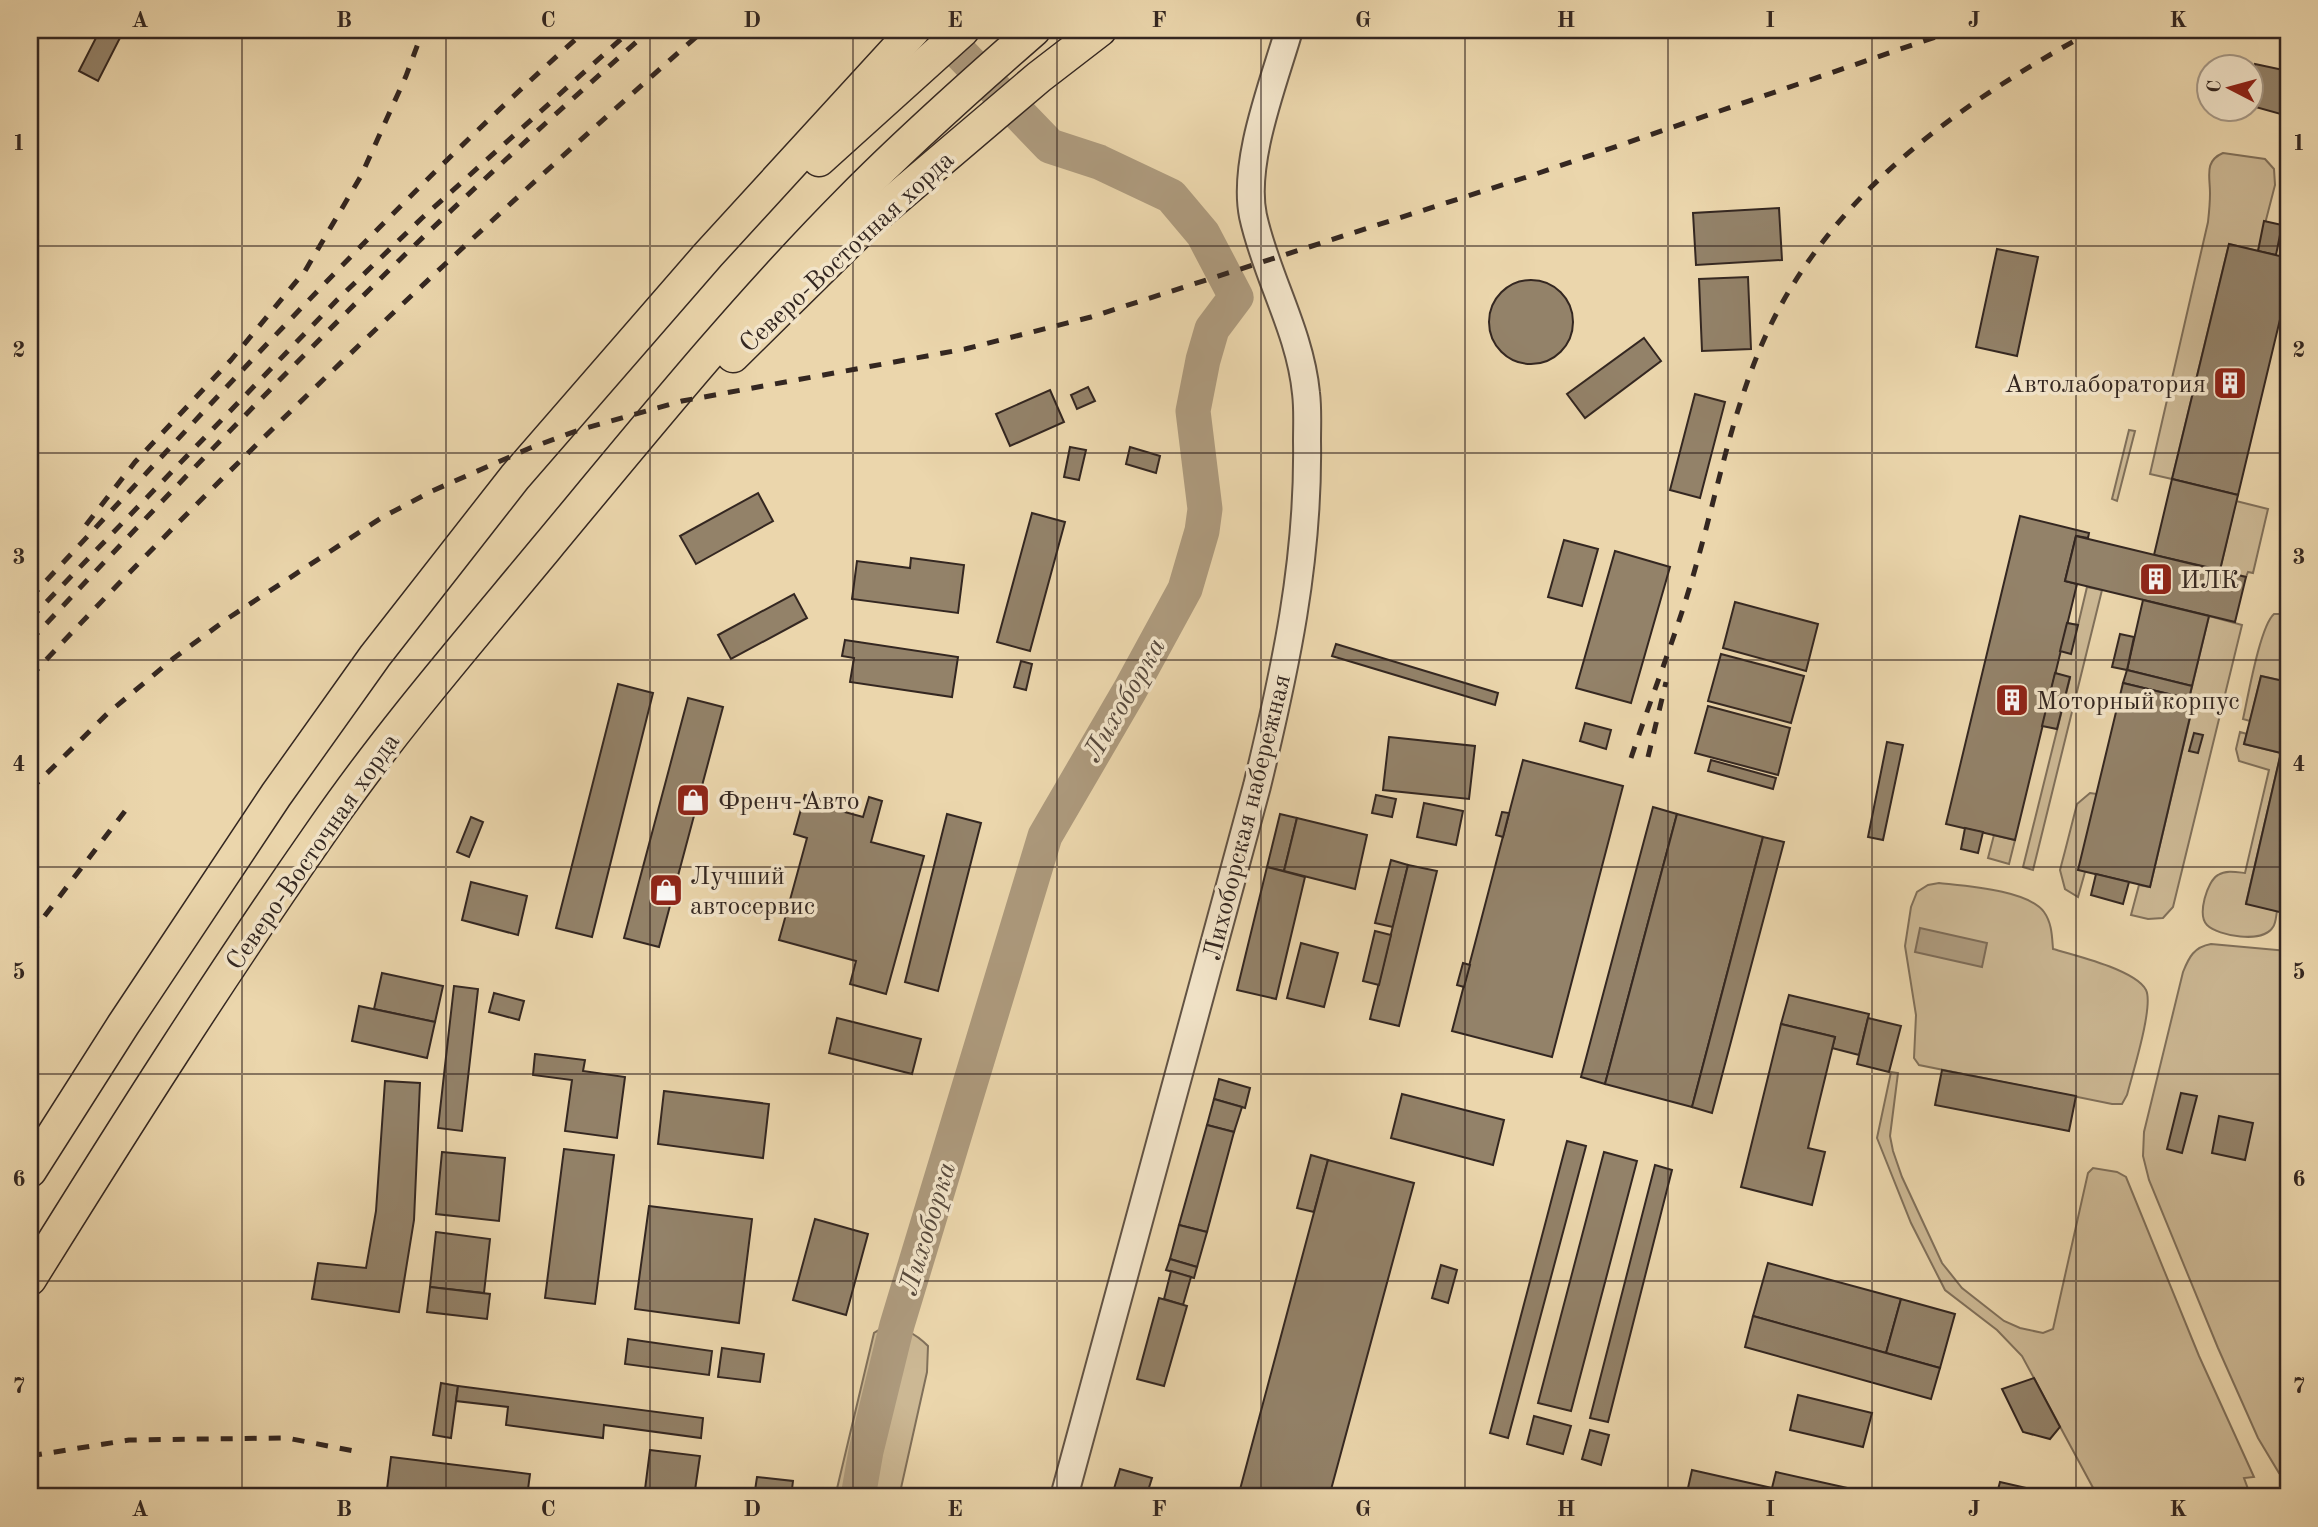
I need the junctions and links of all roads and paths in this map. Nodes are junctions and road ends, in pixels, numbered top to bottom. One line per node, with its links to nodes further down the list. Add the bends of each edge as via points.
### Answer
1 (914, 30): 6 (main road)
2 (963, 30): 6 (main road)
3 (1034, 30): 7 (main road, Северо-Восточная хорда, via 943,110)
4 (1100, 30): 7 (main road, Северо-Восточная хорда)
5 (1290, 30): 10 (street, Лихоборская набережная, via 1252,160 1252,213 1295,339 1306,392 1308,472 1302,566 1257,786)
6 (830, 135): 8 (main road, via 515,477 375,656 276,794)
7 (861, 210): 9 (main road, Северо-Восточная хорда, via 724,365 628,449 435,682 323,828 176,1046)
8 (30, 1171)
9 (30, 1279)
10 (1064, 1497)

